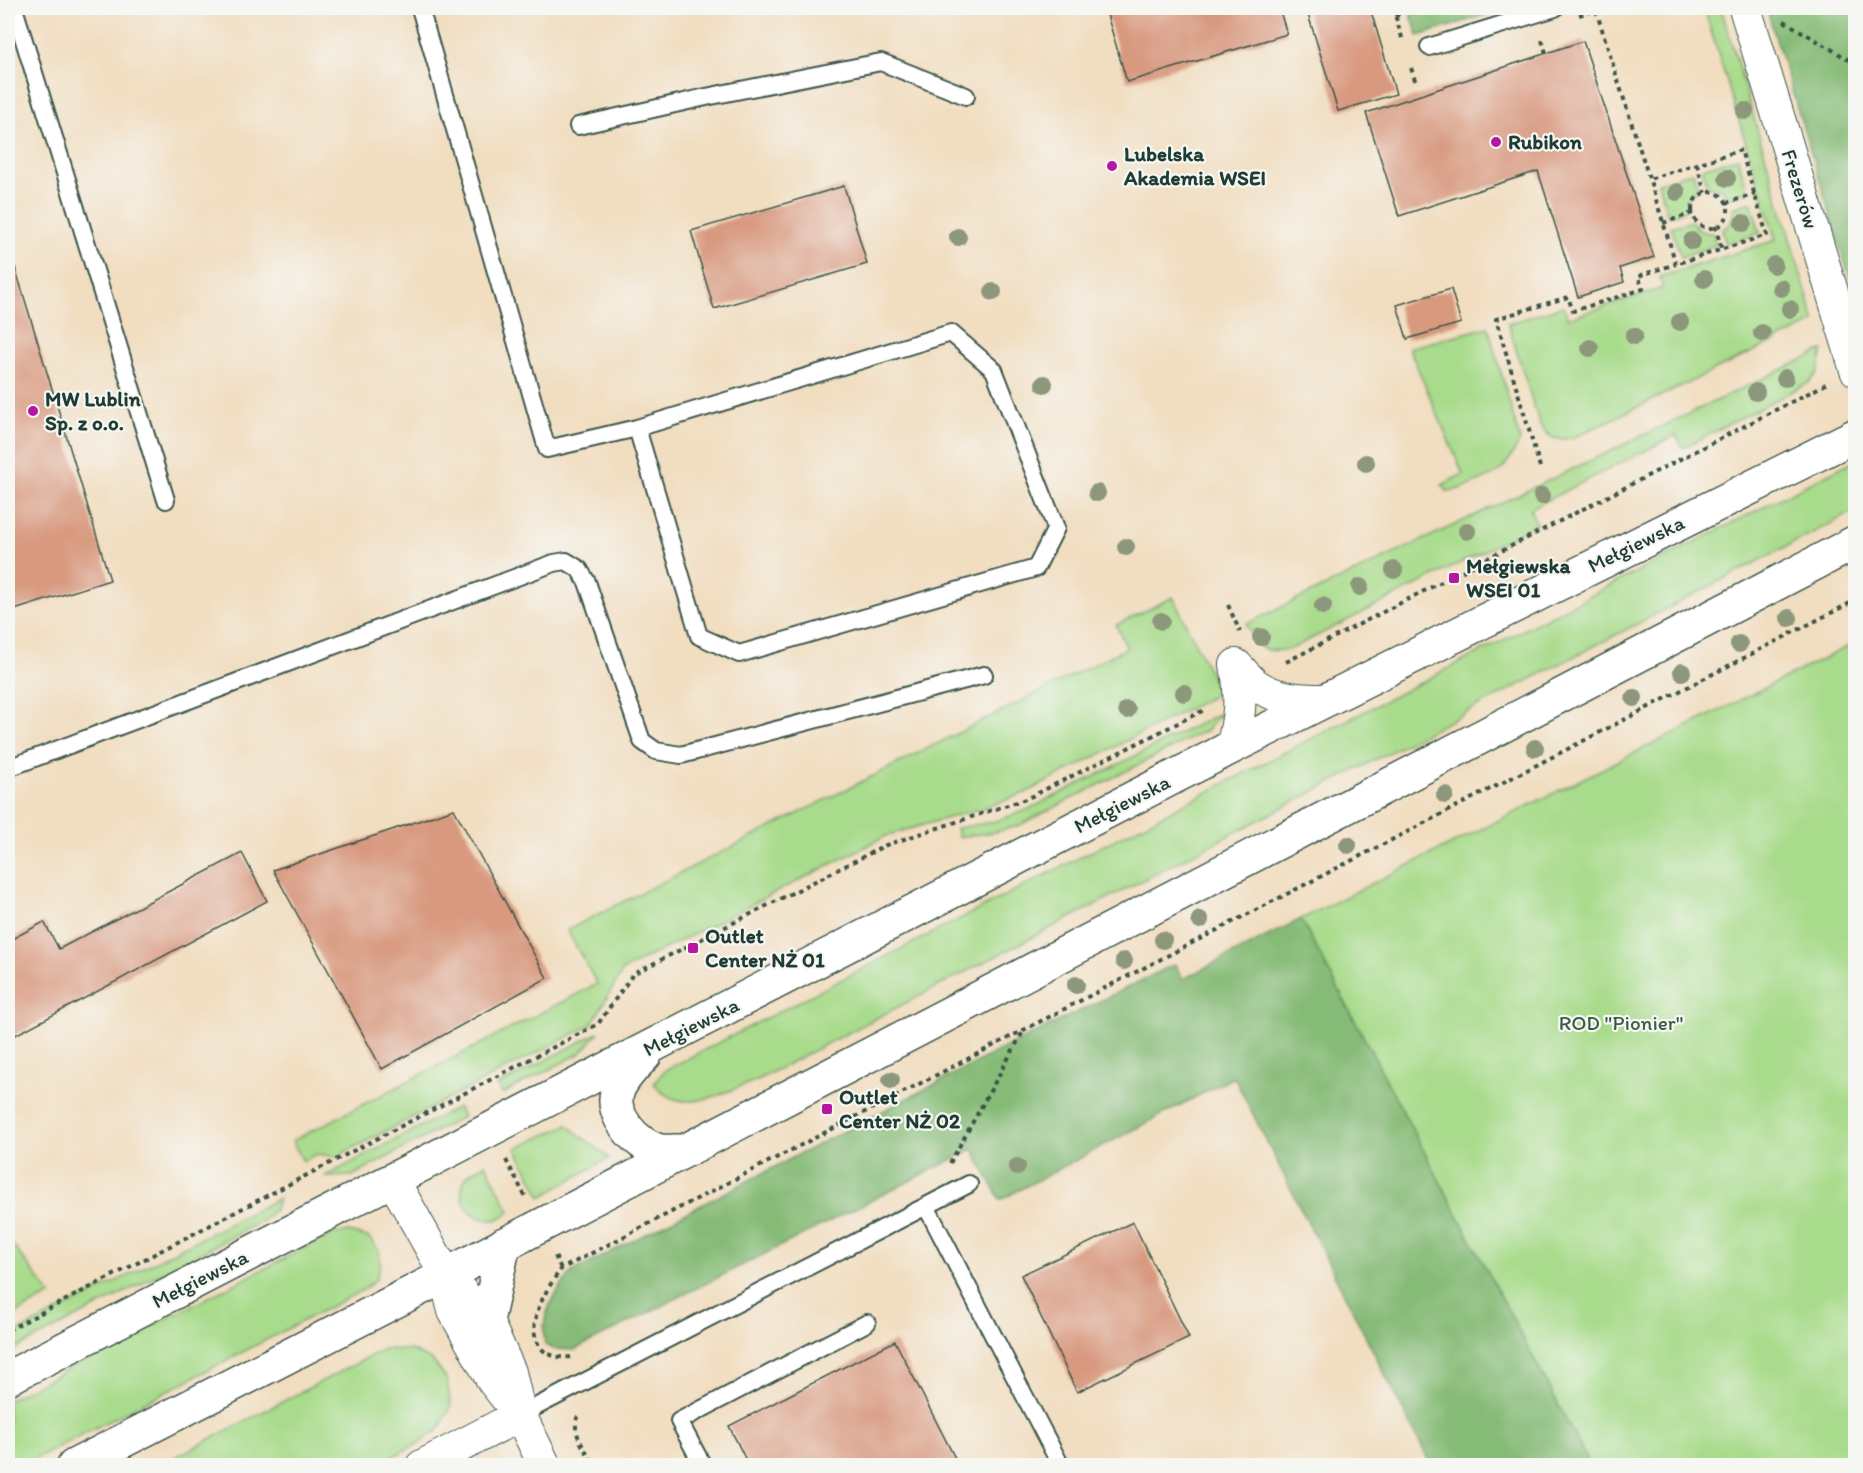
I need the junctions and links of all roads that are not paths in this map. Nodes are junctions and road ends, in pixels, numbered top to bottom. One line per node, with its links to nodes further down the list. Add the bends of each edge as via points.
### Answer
1 (14, 8): 11 (lane)
2 (420, 8): 9 (lane, via 547,449)
3 (1555, 8): 5 (lane)
4 (1745, 8): 8 (street, Frezerów)
5 (1429, 46)
6 (966, 96): 7 (lane, via 881,62)
7 (578, 126)
8 (1843, 376)
9 (637, 428): 9 (lane, via 951,333 994,370 1056,528 1036,568 739,654 699,636)
10 (1856, 435): 14 (main road, Mełgiewska)
11 (166, 500)
12 (1856, 542): 18 (main road)
13 (984, 675): 16 (lane, via 681,755 656,751 642,741 587,582 579,569 566,561)
14 (1324, 700): 15 (main road, Mełgiewska); 15 (street, via 1276,695 1255,685 1236,665 1241,703)
15 (1232, 747): 17 (main road, Mełgiewska)
16 (8, 768)
17 (652, 1047): 18 (main road, via 625,1077 616,1095 620,1118 634,1138 658,1150); 19 (main road, Mełgiewska)
18 (681, 1151): 22 (main road)
19 (393, 1180): 23 (street); 26 (main road, Mełgiewska)
20 (969, 1184): 21 (lane)
21 (926, 1206): 27 (lane); 32 (lane)
22 (504, 1244): 23 (main road); 24 (main road)
23 (446, 1275): 24 (street); 27 (street, via 454,1311 493,1381); 28 (main road)
24 (487, 1321): 27 (street, via 510,1372)
25 (867, 1323): 31 (lane, via 679,1421)
26 (8, 1378)
27 (520, 1415): 29 (street); 30 (street)
28 (74, 1466)
29 (422, 1466)
30 (545, 1466)
31 (703, 1466)
32 (1061, 1466)

